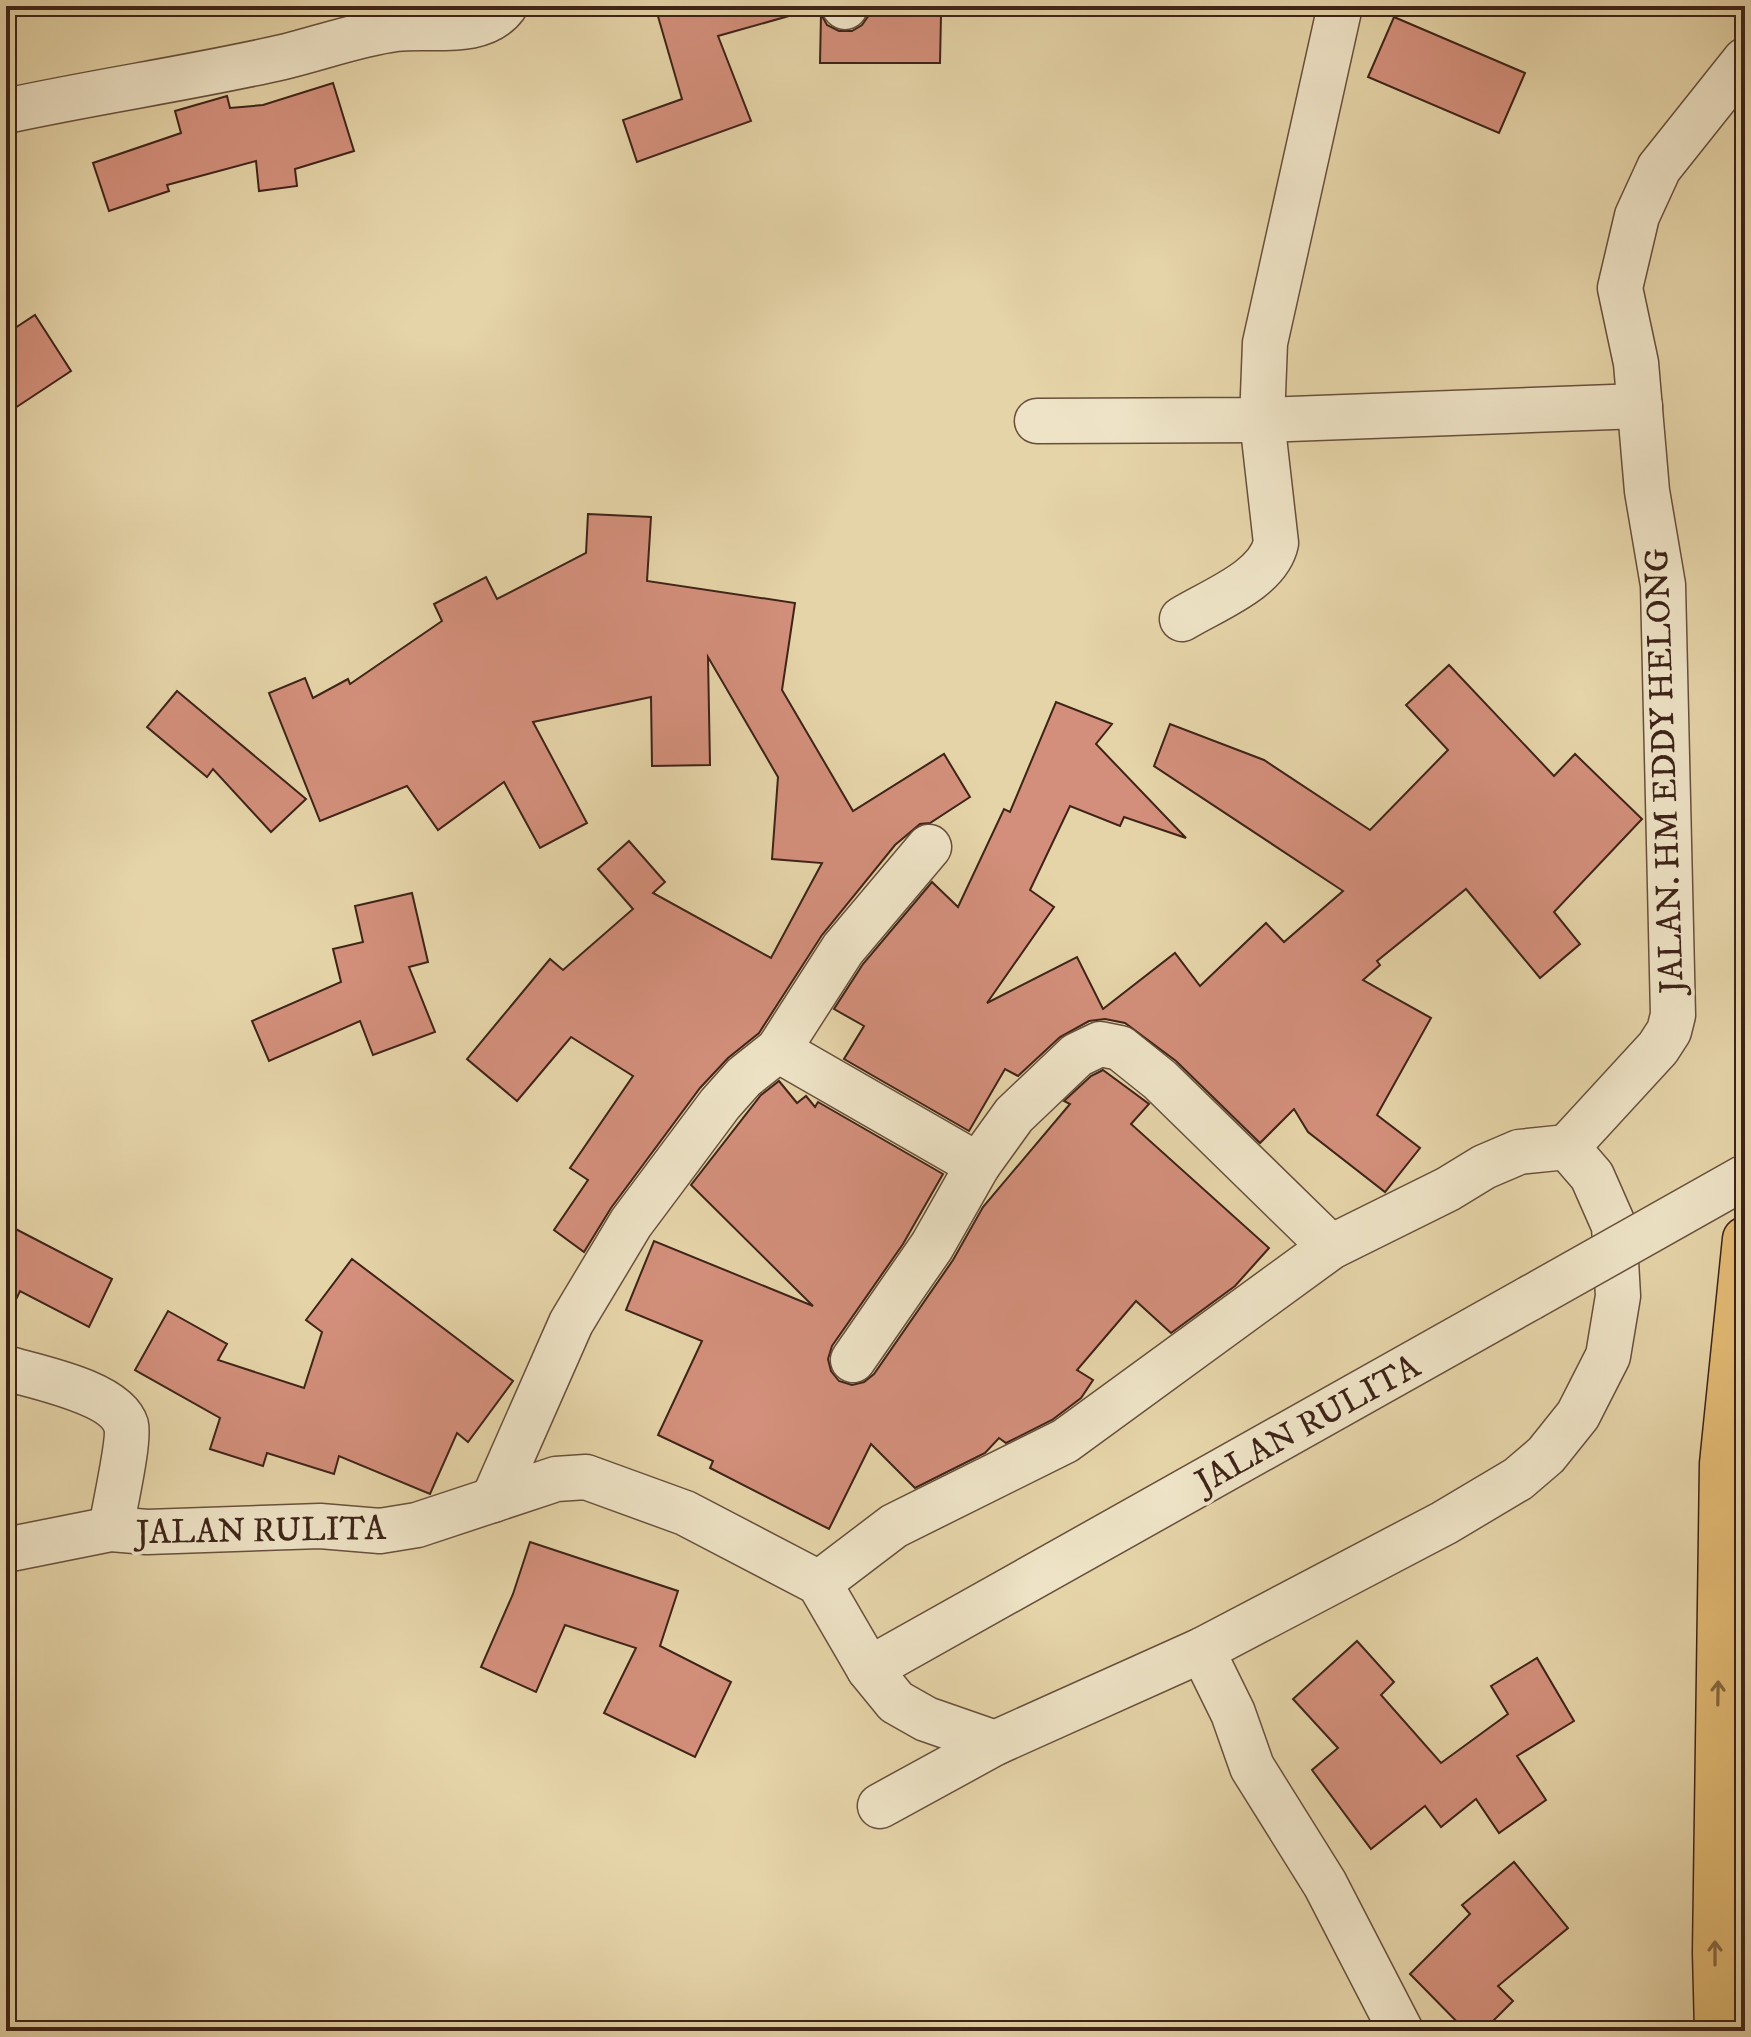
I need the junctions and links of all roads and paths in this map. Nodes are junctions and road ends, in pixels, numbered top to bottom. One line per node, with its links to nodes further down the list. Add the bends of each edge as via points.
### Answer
1 (505, 6): 4 (street, via 496,19 479,25 431,25 365,35 284,57)
2 (1340, 6): 6 (street, via 1265,343)
3 (1745, 60): 5 (street, JALAN. HM EDDY HELONG, via 1659,168 1637,216 1620,288)
4 (6, 111)
5 (1640, 406): 6 (street); 11 (street, JALAN. HM EDDY HELONG, via 1663,585 1673,1015 1658,1048)
6 (1262, 420): 7 (street); 8 (street, via 1276,543 1273,557 1259,572)
7 (1037, 421)
8 (1182, 619)
9 (929, 847): 10 (street, via 835,960)
10 (778, 1050): 12 (street); 18 (street, via 744,1077 687,1145 600,1271 571,1323)
11 (1567, 1147): 15 (street, via 1519,1152); 22 (street, via 1592,1176 1614,1226 1618,1296 1608,1356 1578,1415 1546,1455 1518,1479)
12 (978, 1165): 15 (street, via 1042,1085 1077,1055 1109,1044 1160,1080); 16 (street, via 932,1246)
13 (1745, 1177): 23 (street, JALAN RULITA, bridge)
14 (1745, 1239): 27 (highway, one-way to 14, via 1722,1464)
15 (1331, 1247): 21 (street, via 1065,1441 894,1526)
16 (853, 1360)
17 (6, 1368): 19 (street, via 97,1397 119,1410 127,1427)
18 (493, 1500): 19 (street, JALAN RULITA, via 417,1525 380,1531 320,1526); 21 (street, JALAN RULITA, via 556,1479 586,1477 685,1513)
19 (111, 1529): 20 (street, JALAN RULITA)
20 (6, 1550)
21 (819, 1583): 23 (street)
22 (1202, 1650): 24 (street); 26 (street, via 1252,1767 1325,1884)
23 (869, 1669): 24 (street, via 896,1702 926,1719)
24 (995, 1743): 25 (street)
25 (880, 1806)
26 (1401, 2031)
27 (1717, 2031)

